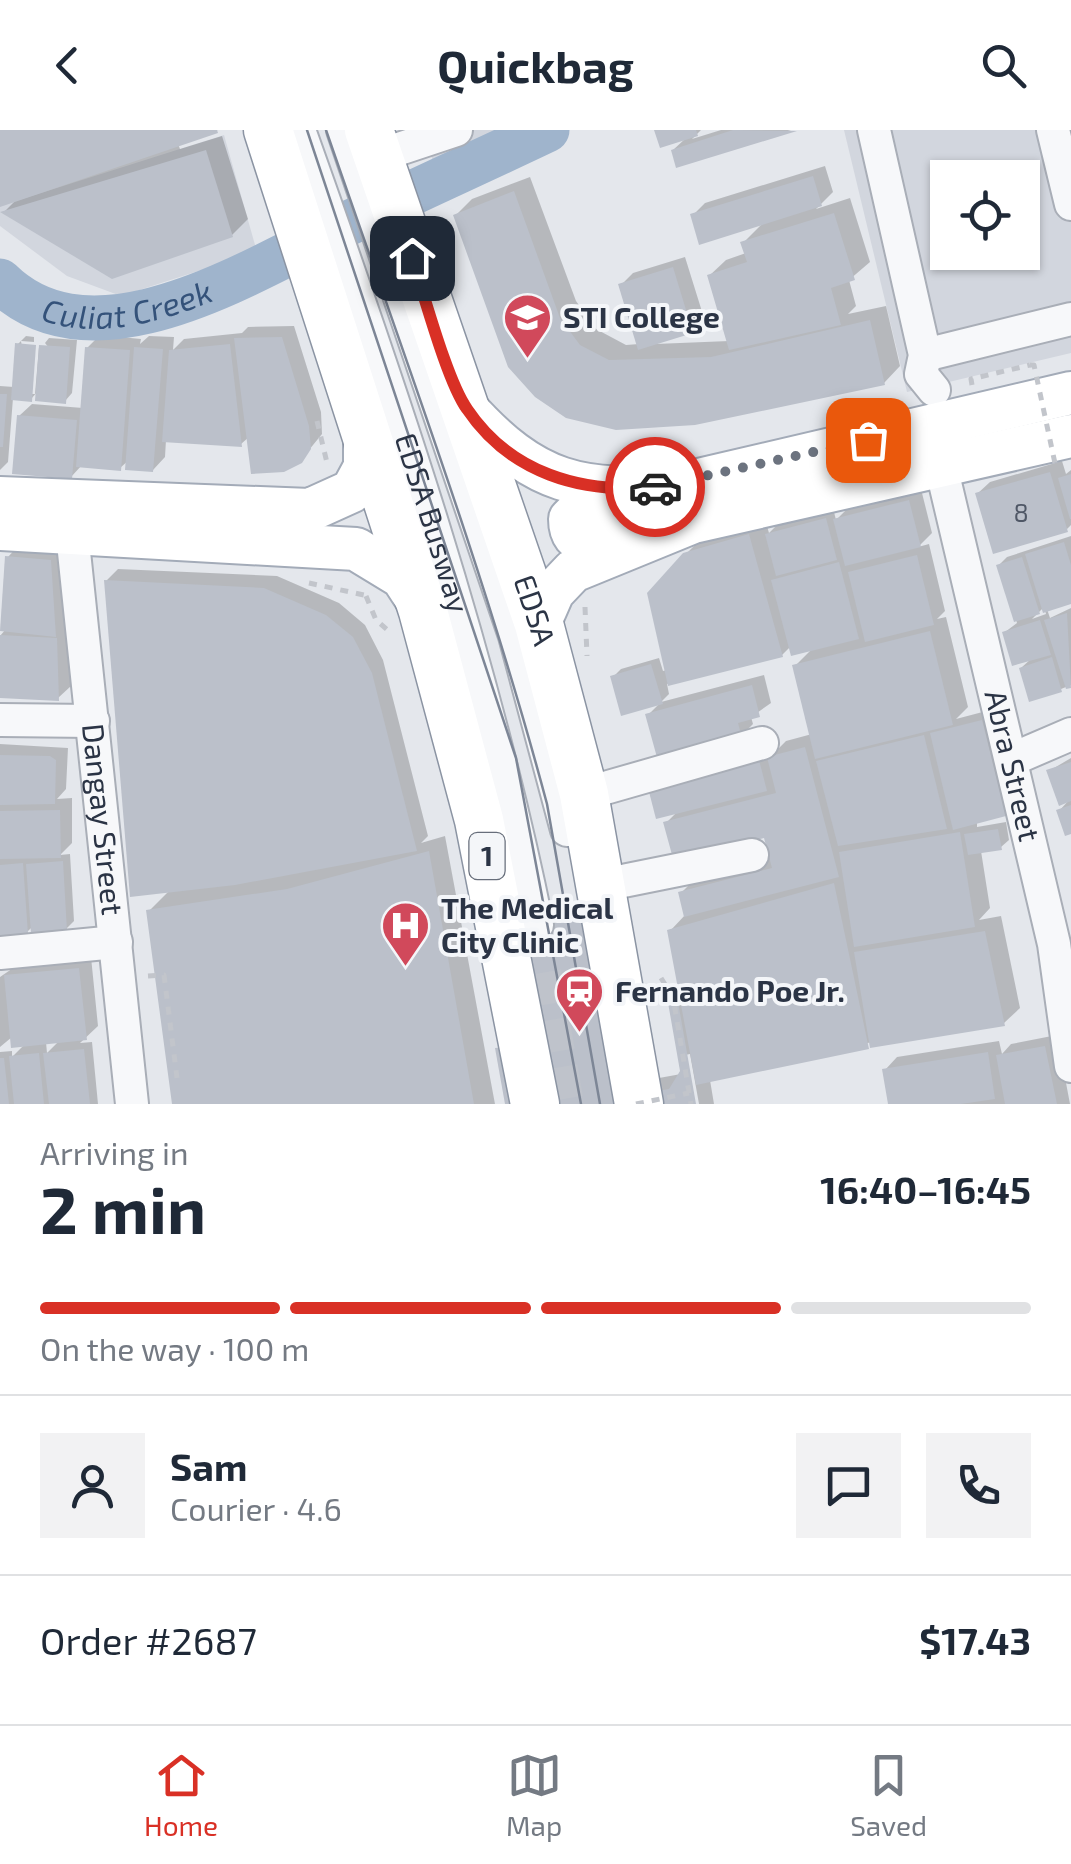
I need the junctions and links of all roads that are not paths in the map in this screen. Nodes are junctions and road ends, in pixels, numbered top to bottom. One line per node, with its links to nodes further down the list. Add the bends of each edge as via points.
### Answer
1 (268, 130): 7 (highway, 1)
2 (299, 130): 7 (street)
3 (456, 130): 6 (street)
4 (874, 130): 12 (street)
5 (1053, 130): 8 (street)
6 (365, 149): 9 (highway, EDSA)
7 (304, 187): 10 (highway, 1)
8 (1071, 204)
9 (411, 294): 15 (highway, EDSA); 32 (street, EDSA Busway)
10 (347, 315): 16 (highway, 1); 33 (street, EDSA Busway, via 472,649)
11 (1071, 319): 12 (street)
12 (925, 355): 14 (street, via 921,374)
13 (1071, 393): 14 (main road)
14 (938, 406): 20 (main road)
15 (465, 408): 20 (main road, via 514,456 563,482); 24 (highway, EDSA)
16 (365, 424): 19 (main road, via 358,484 340,500 310,510); 23 (highway, 1)
17 (1063, 452): 18 (main road)
18 (941, 466): 20 (main road); 29 (street, Abra Street)
19 (0, 498)
20 (688, 503): 24 (main road, via 572,571 553,592)
21 (0, 529): 22 (main road)
22 (72, 533): 23 (main road, via 356,549 402,577); 26 (street, Dangay Street)
23 (424, 611): 39 (highway, 1, via 479,820)
24 (562, 624): 30 (highway, EDSA)
25 (0, 720): 26 (street)
26 (93, 722): 35 (street, Dangay Street)
27 (1071, 734): 29 (street)
28 (762, 742): 30 (street)
29 (1013, 759): 34 (street, Abra Street)
30 (584, 794): 32 (highway, EDSA)
31 (752, 856): 32 (street)
32 (591, 902): 40 (highway, EDSA)
33 (537, 926)
34 (1063, 940): 37 (street, Abra Street)
35 (116, 942): 36 (street); 38 (street, Dangay Street)
36 (0, 953)
37 (1071, 1066)
38 (132, 1104)
39 (535, 1104)
40 (637, 1104)

